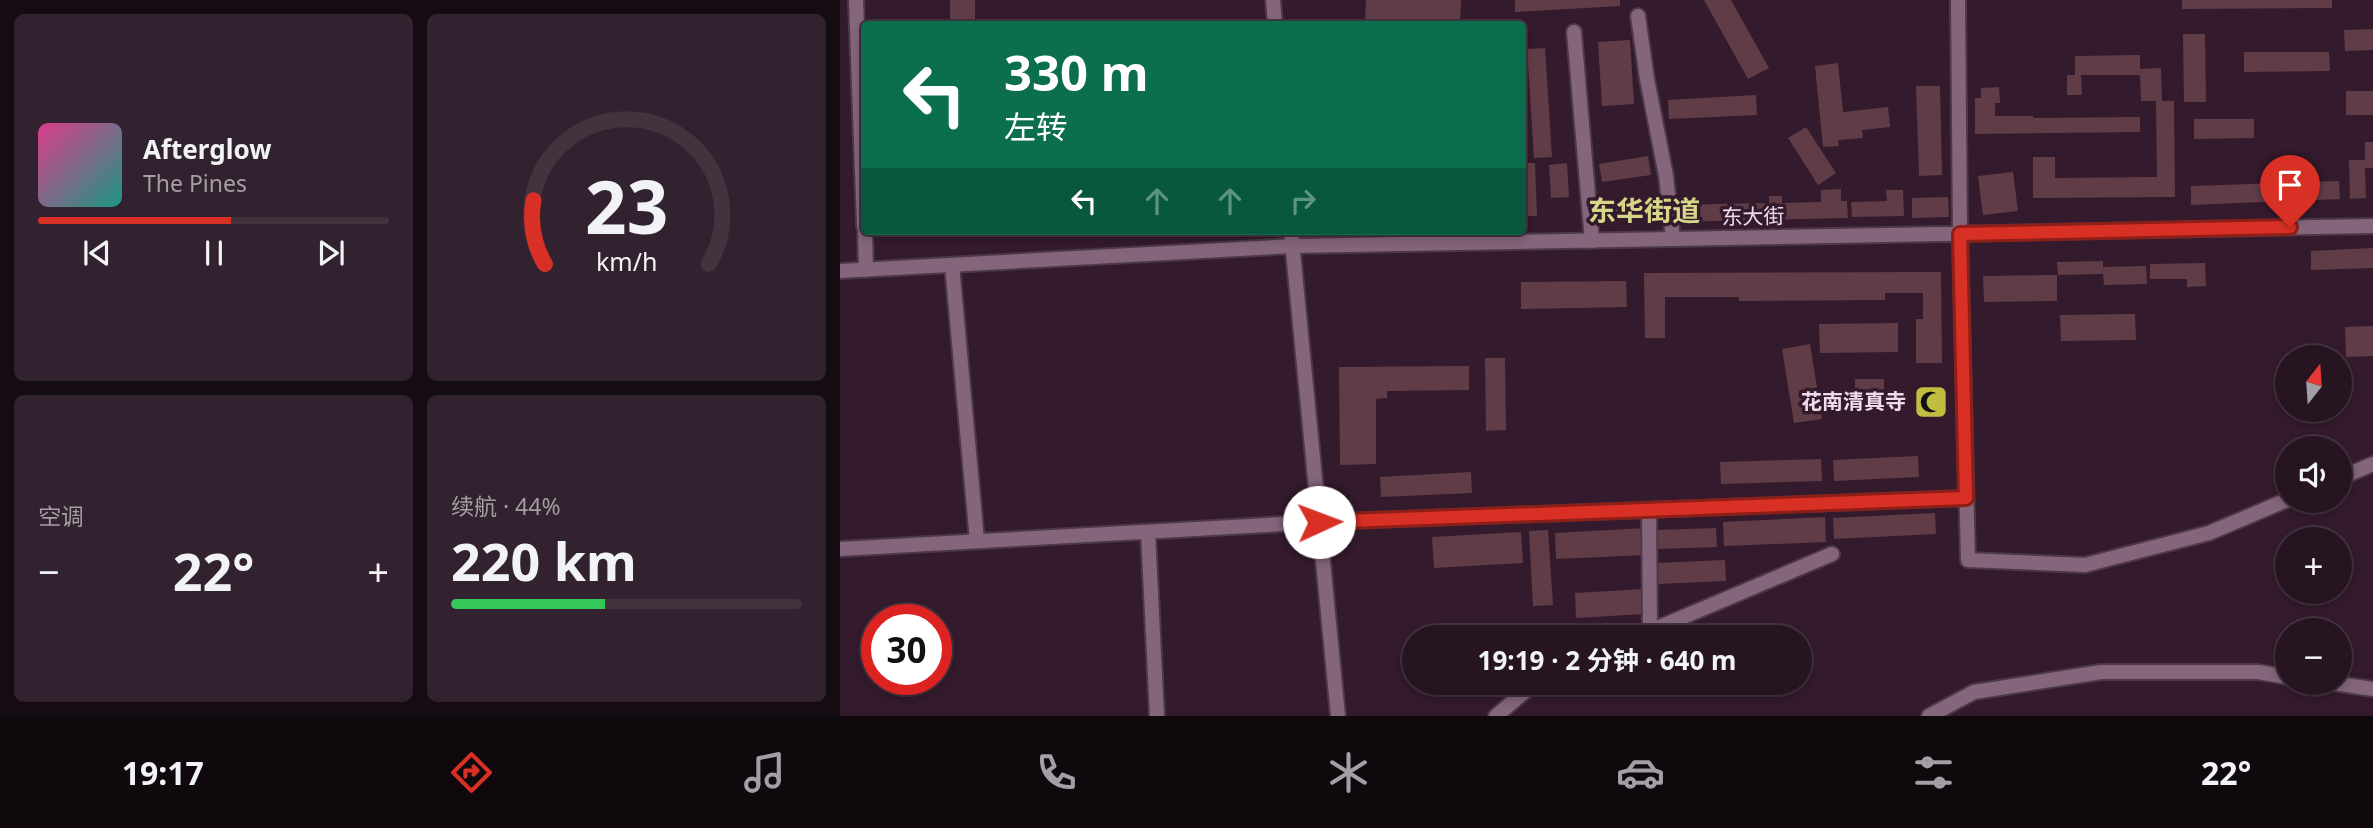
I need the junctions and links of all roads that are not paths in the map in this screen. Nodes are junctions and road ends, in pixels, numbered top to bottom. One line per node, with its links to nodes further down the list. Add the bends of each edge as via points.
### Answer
1 (856, 0): 7 (street)
2 (1273, 0): 5 (street)
3 (1958, 0): 9 (street)
4 (1638, 16): 12 (street)
5 (1275, 21)
6 (1574, 32): 13 (street)
7 (861, 127)
8 (2373, 226): 9 (street, 东大街)
9 (1960, 234): 12 (street, 东大街); 20 (street)
10 (865, 235): 16 (street)
11 (1292, 235): 14 (street)
12 (1673, 239): 13 (street, 东大街)
13 (1592, 241): 14 (street, 东大街)
14 (1293, 246): 15 (street, 东大街); 23 (street)
15 (952, 265): 16 (street, 东大街); 25 (street)
16 (866, 270): 17 (street, 东大街)
17 (840, 271)
18 (2373, 464): 19 (street)
19 (2352, 473)
20 (1966, 498): 21 (street, via 1968,560 2085,565 2209,533); 22 (street)
21 (2275, 505)
22 (1649, 510): 23 (street); 28 (street)
23 (1319, 522): 24 (street); 35 (street)
24 (1148, 532): 25 (street); 34 (street)
25 (976, 541): 26 (street)
26 (840, 549)
27 (1832, 554): 29 (street)
28 (1643, 625)
29 (1664, 625)
30 (2275, 675): 37 (street, via 2101,673 1974,692)
31 (2352, 686): 32 (street)
32 (2373, 689)
33 (1521, 695): 36 (street)
34 (1157, 716)
35 (1338, 716)
36 (1496, 716)
37 (1929, 716)

